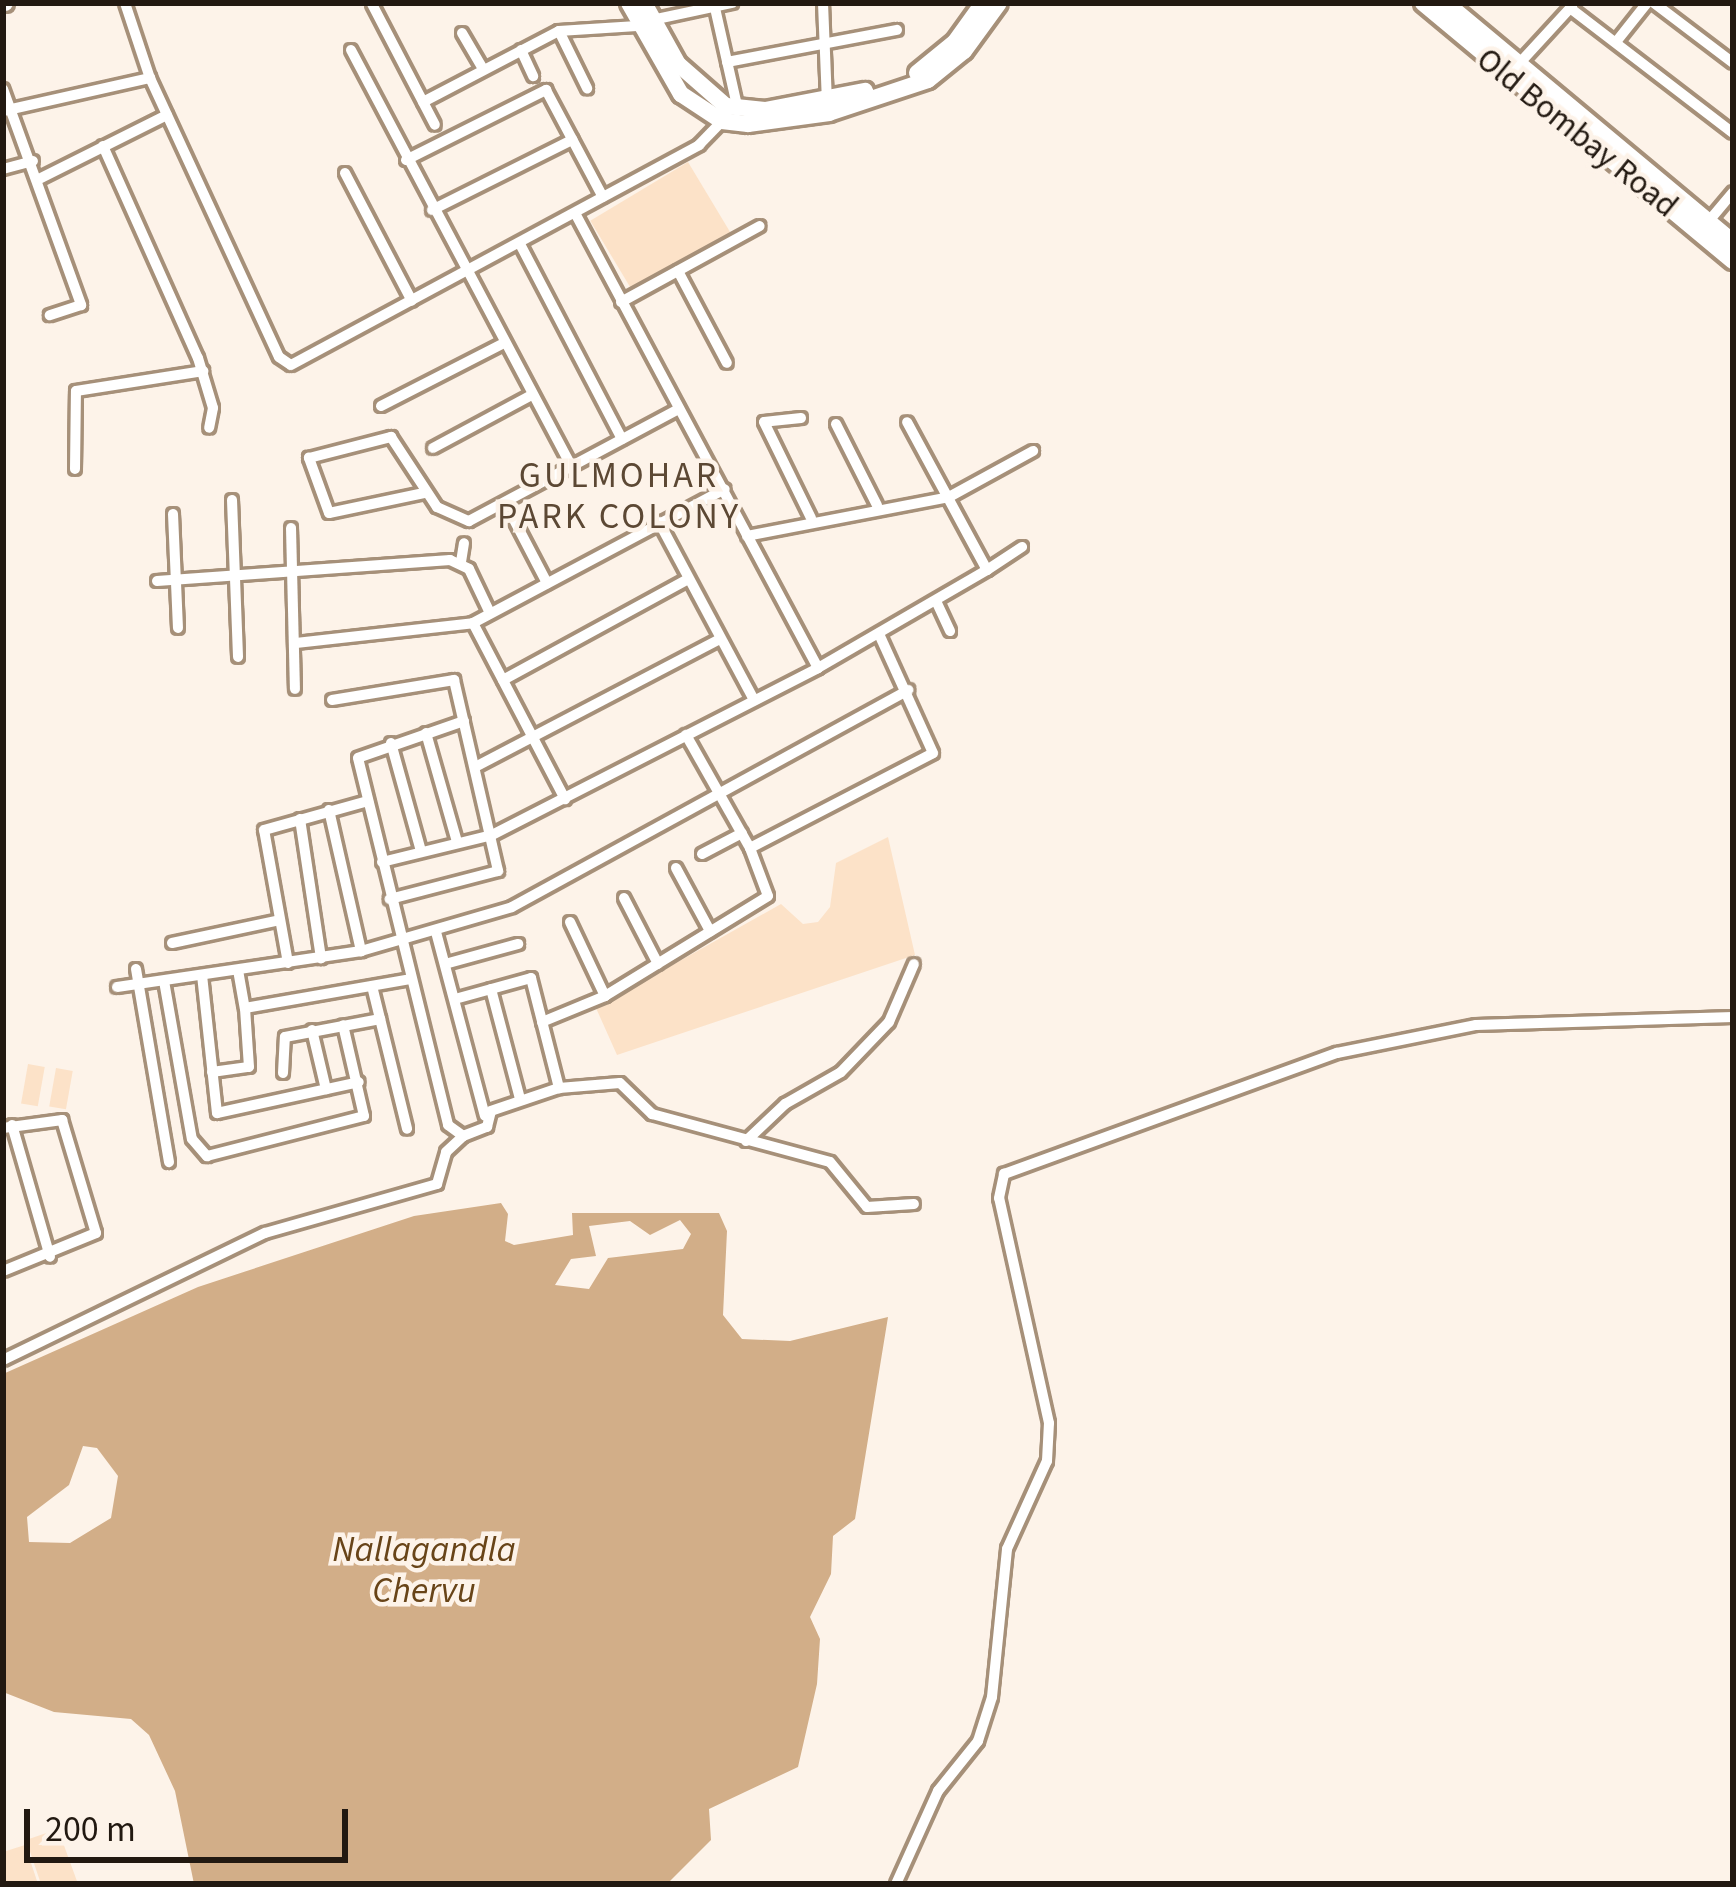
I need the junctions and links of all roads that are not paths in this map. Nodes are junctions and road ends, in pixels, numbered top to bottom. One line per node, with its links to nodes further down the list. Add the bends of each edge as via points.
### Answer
1 (125, 3): 26 (street)
2 (629, 3): 13 (main road)
3 (732, 3): 12 (street)
4 (823, 3): 17 (street)
5 (983, 3): 29 (main road, via 923,70)
6 (999, 3): 33 (main road, via 964,52 928,80 829,112)
7 (1423, 3): 24 (main road, Old Bombay Road)
8 (1446, 3): 24 (main road, Old Bombay Road)
9 (1651, 3): 18 (street); 22 (street)
10 (372, 4): 30 (street)
11 (1572, 6): 18 (street); 24 (street)
12 (715, 8): 13 (street); 21 (street)
13 (644, 16): 15 (street); 33 (main road, via 694,82); 34 (main road, via 681,94)
14 (897, 30): 17 (street)
15 (559, 31): 20 (street); 27 (street)
16 (462, 33): 23 (street)
17 (824, 40): 21 (street); 29 (street)
18 (1616, 42): 36 (street)
19 (351, 50): 39 (street)
20 (521, 50): 23 (street); 25 (street)
21 (728, 62): 33 (street)
22 (1733, 63)
23 (483, 69): 30 (street)
24 (1513, 70): 48 (main road, Old Bombay Road); 52 (main road, Old Bombay Road)
25 (533, 76)
26 (150, 78): 31 (street); 32 (street)
27 (587, 88)
28 (3, 89): 31 (street)
29 (827, 101): 33 (main road)
30 (423, 102): 35 (street)
31 (8, 109): 40 (street)
32 (167, 115): 38 (street); 55 (street, via 281,361 296,363)
33 (743, 117): 34 (main road)
34 (722, 121): 45 (street, via 699,145)
35 (435, 125)
36 (1733, 133)
37 (572, 140): 39 (street, via 546,90); 45 (street); 46 (street)
38 (104, 146): 43 (street); 60 (street)
39 (406, 160): 46 (street)
40 (32, 161): 41 (street); 43 (street)
41 (3, 169)
42 (345, 173): 55 (street)
43 (39, 179): 57 (street, via 81,305)
44 (1733, 192): 48 (street)
45 (603, 197): 47 (street)
46 (432, 210): 54 (street)
47 (574, 213): 51 (street); 56 (street)
48 (1708, 222): 50 (main road, Old Bombay Road)
49 (760, 226): 53 (street)
50 (1733, 242)
51 (520, 244): 54 (street); 70 (street)
52 (1733, 262)
53 (679, 271): 56 (street); 59 (street)
54 (466, 273): 55 (street); 58 (street)
55 (412, 301)
56 (621, 302): 65 (street)
57 (50, 315)
58 (503, 343): 61 (street); 64 (street)
59 (727, 363)
60 (203, 371): 62 (street); 74 (street, via 74,393)
61 (532, 394): 71 (street); 73 (street)
62 (211, 400): 63 (street); 69 (street)
63 (194, 404)
64 (381, 406)
65 (680, 409): 70 (street); 75 (street)
66 (801, 418): 82 (street, via 764,422)
67 (907, 422): 77 (street)
68 (836, 424): 79 (street)
69 (209, 428)
70 (622, 439): 73 (street)
71 (433, 448)
72 (1033, 451): 77 (street)
73 (572, 468): 76 (street, via 469,521)
74 (75, 469)
75 (724, 489): 83 (street); 85 (street)
76 (424, 493): 76 (street, via 329,513 309,458 391,437)
77 (949, 497): 79 (street); 89 (street)
78 (232, 500): 91 (street)
79 (878, 505): 82 (street)
80 (173, 514): 94 (street)
81 (512, 516): 95 (street)
82 (811, 518): 85 (street)
83 (659, 522): 92 (street); 95 (street)
84 (291, 528): 90 (street)
85 (747, 536): 105 (street)
86 (464, 543): 88 (street)
87 (1022, 547): 89 (street)
88 (461, 562): 90 (street); 97 (street)
89 (987, 570): 96 (street)
90 (294, 573): 91 (street); 103 (street)
91 (235, 576): 94 (street); 104 (street)
92 (688, 579): 102 (street); 106 (street)
93 (158, 580): 94 (street)
94 (174, 580): 99 (street)
95 (547, 583): 97 (street)
96 (937, 603): 100 (street); 101 (street)
97 (490, 613): 98 (street)
98 (473, 622): 103 (street); 106 (street)
99 (178, 628)
100 (950, 632)
101 (880, 636): 105 (street); 108 (street)
102 (720, 639): 110 (street); 114 (street)
103 (296, 643): 107 (street)
104 (238, 657)
105 (818, 668): 110 (street)
106 (503, 680): 114 (street)
107 (295, 689)
108 (908, 690): 117 (street); 125 (street, via 933,739 931,757)
109 (332, 700): 111 (street, via 454,680)
110 (754, 700): 113 (street)
111 (464, 721): 112 (street); 116 (street)
112 (426, 733): 115 (street); 124 (street)
113 (686, 735): 117 (street); 118 (street)
114 (534, 738): 116 (street); 118 (street)
115 (391, 743): 119 (street, via 358,758); 126 (street)
116 (475, 767): 123 (street)
117 (720, 793): 122 (street); 135 (street, via 512,907)
118 (565, 799): 123 (street)
119 (368, 801): 120 (street); 128 (street)
120 (329, 810): 121 (street); 139 (street)
121 (300, 819): 132 (street, via 263,834); 140 (street)
122 (742, 833): 125 (street); 127 (street)
123 (492, 835): 124 (street); 131 (street, via 494,874)
124 (457, 842): 126 (street)
125 (751, 848): 134 (street, via 768,896)
126 (421, 851): 128 (street)
127 (701, 854)
128 (382, 862): 131 (street)
129 (676, 868): 134 (street)
130 (624, 898): 144 (street)
131 (390, 899): 136 (street)
132 (280, 920): 137 (street); 141 (street)
133 (570, 922): 156 (street)
134 (710, 931): 144 (street)
135 (436, 932): 136 (street); 142 (street)
136 (401, 941): 139 (street); 150 (street)
137 (172, 943)
138 (518, 944): 142 (street)
139 (361, 951): 140 (street)
140 (321, 958): 141 (street)
141 (288, 962): 147 (street)
142 (445, 964): 157 (street)
143 (525, 964): 149 (street)
144 (658, 964): 156 (street)
145 (914, 964): 176 (street, via 890,1022 841,1072 784,1104)
146 (136, 969): 152 (street)
147 (238, 970): 148 (street); 158 (street)
148 (202, 975): 151 (street); 164 (street)
149 (531, 978): 155 (street); 161 (street)
150 (411, 979): 153 (street); 175 (street, via 448,1125)
151 (164, 981): 152 (street); 172 (street)
152 (139, 984): 154 (street); 177 (street)
153 (372, 986): 158 (street); 160 (street)
154 (117, 988)
155 (491, 989): 157 (street); 169 (street)
156 (605, 995): 161 (street)
157 (455, 999): 171 (street)
158 (244, 1008): 164 (street, via 248,1067)
159 (1733, 1017): 182 (street, via 1476,1025 1337,1053 1004,1174 999,1198 1049,1423 1047,1461 1007,1549 992,1697 978,1741 938,1791)
160 (380, 1019): 162 (street); 174 (street)
161 (542, 1022): 167 (street)
162 (343, 1025): 163 (street); 166 (street)
163 (313, 1030): 165 (street, via 284,1038); 168 (street)
164 (212, 1072): 170 (street)
165 (284, 1073)
166 (359, 1082): 168 (street); 172 (street, via 366,1110 358,1120 214,1156 195,1148)
167 (559, 1088): 169 (street); 176 (street, via 620,1083 652,1114)
168 (326, 1089): 170 (street)
169 (520, 1099): 171 (street)
170 (217, 1113): 172 (street)
171 (485, 1116): 175 (street, via 487,1127)
172 (188, 1119)
173 (7, 1127): 179 (street); 179 (street, via 45,1118 69,1130 96,1232)
174 (407, 1129)
175 (463, 1136): 181 (street, via 446,1152 437,1184 265,1233)
176 (746, 1141): 178 (street, via 830,1162 867,1208)
177 (170, 1162)
178 (914, 1204)
179 (50, 1257): 180 (street)
180 (3, 1271)
181 (3, 1360)
182 (896, 1884)

